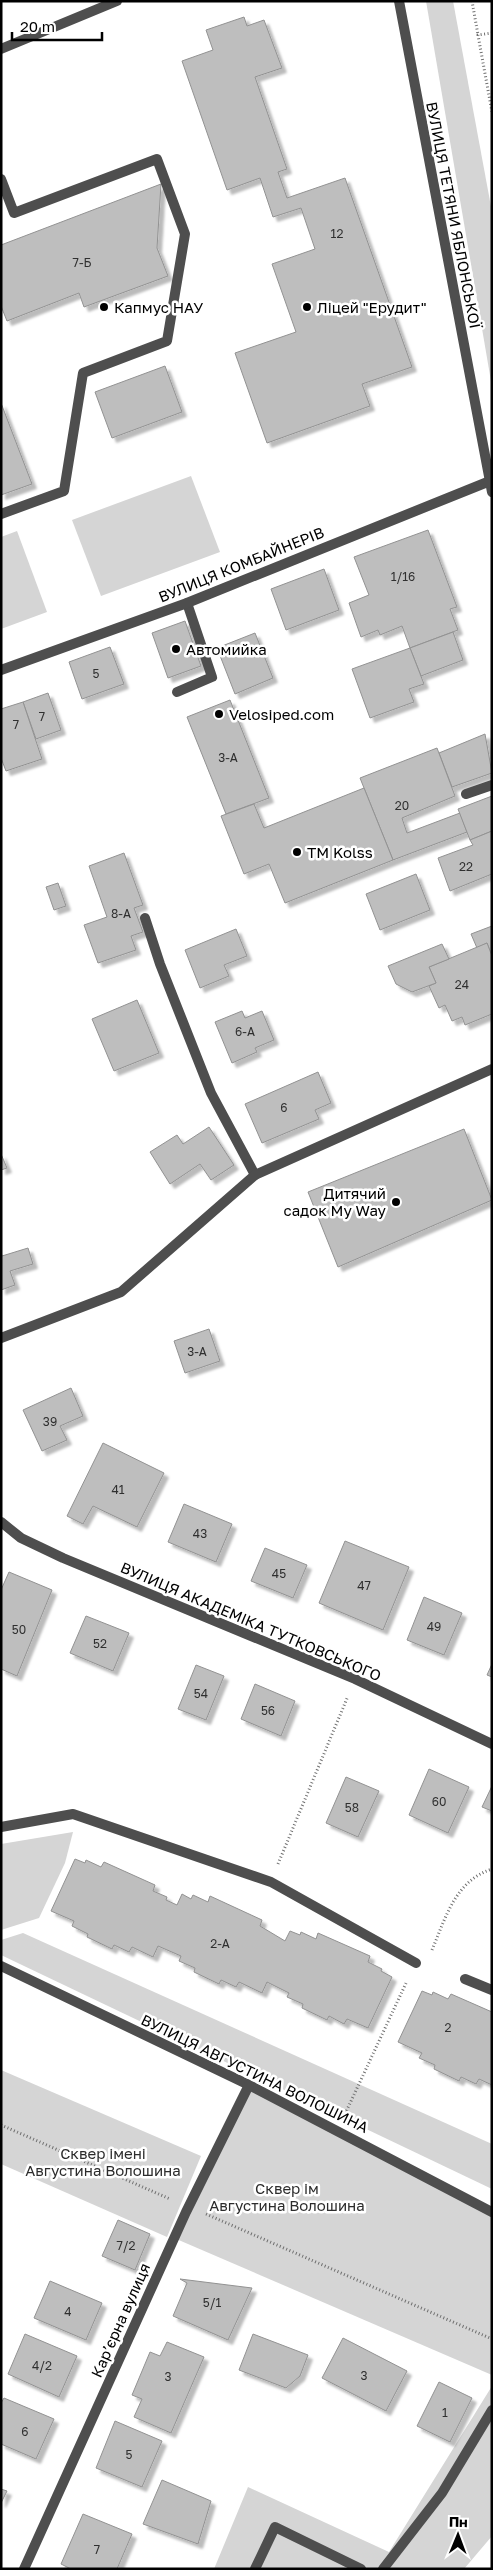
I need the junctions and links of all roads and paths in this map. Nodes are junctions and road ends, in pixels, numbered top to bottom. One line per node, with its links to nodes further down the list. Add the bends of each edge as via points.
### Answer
1 (117, 1): 6 (street)
2 (399, 1): 9 (street, ВУЛИЦЯ ТЕТЯНИ ЯБЛОНСЬКОЇ)
3 (472, 1): 5 (path)
4 (492, 33): 5 (path)
5 (478, 35): 7 (path)
6 (1, 49)
7 (492, 112)
8 (1, 179): 11 (street, via 14,213 157,160 185,234 167,341 83,373 64,491)
9 (490, 481): 10 (street, ВУЛИЦЯ ТЕТЯНИ ЯБЛОНСЬКОЇ); 12 (street, ВУЛИЦЯ КОМБАЙНЕРІВ)
10 (492, 492)
11 (1, 514)
12 (187, 603): 13 (street, ВУЛИЦЯ КОМБАЙНЕРІВ); 14 (street, via 212,677)
13 (1, 670)
14 (177, 692)
15 (492, 784): 16 (street)
16 (466, 794)
17 (145, 918): 19 (street, via 211,1093)
18 (492, 1069): 19 (street)
19 (255, 1175): 20 (street, via 121,1292)
20 (1, 1338)
21 (1, 1522): 22 (street, ВУЛИЦЯ АКАДЕМІКА ТУТКОВСЬКОГО, via 21,1538 62,1558)
22 (355, 1680): 23 (street, ВУЛИЦЯ АКАДЕМІКА ТУТКОВСЬКОГО); 26 (path)
23 (492, 1744)
24 (1, 1827): 26 (street, via 73,1814)
25 (492, 1868): 27 (path, via 456,1893 425,1966)
26 (271, 1882): 27 (street)
27 (416, 1963)
28 (1, 1966): 32 (street, ВУЛИЦЯ АВГУСТИНА ВОЛОШИНА)
29 (465, 1979): 31 (street)
30 (403, 1989): 34 (path)
31 (492, 1990)
32 (249, 2085): 34 (street, ВУЛИЦЯ АВГУСТИНА ВОЛОШИНА); 35 (street, Карʼєрна вулиця)
33 (1, 2125): 35 (path)
34 (338, 2130): 36 (street, ВУЛИЦЯ АВГУСТИНА ВОЛОШИНА)
35 (188, 2206): 37 (path); 39 (street, Карʼєрна вулиця)
36 (492, 2212)
37 (492, 2338)
38 (492, 2410): 42 (street, via 442,2494)
39 (24, 2569)
40 (255, 2569): 41 (street, via 275,2527)
41 (361, 2569)
42 (383, 2569)

